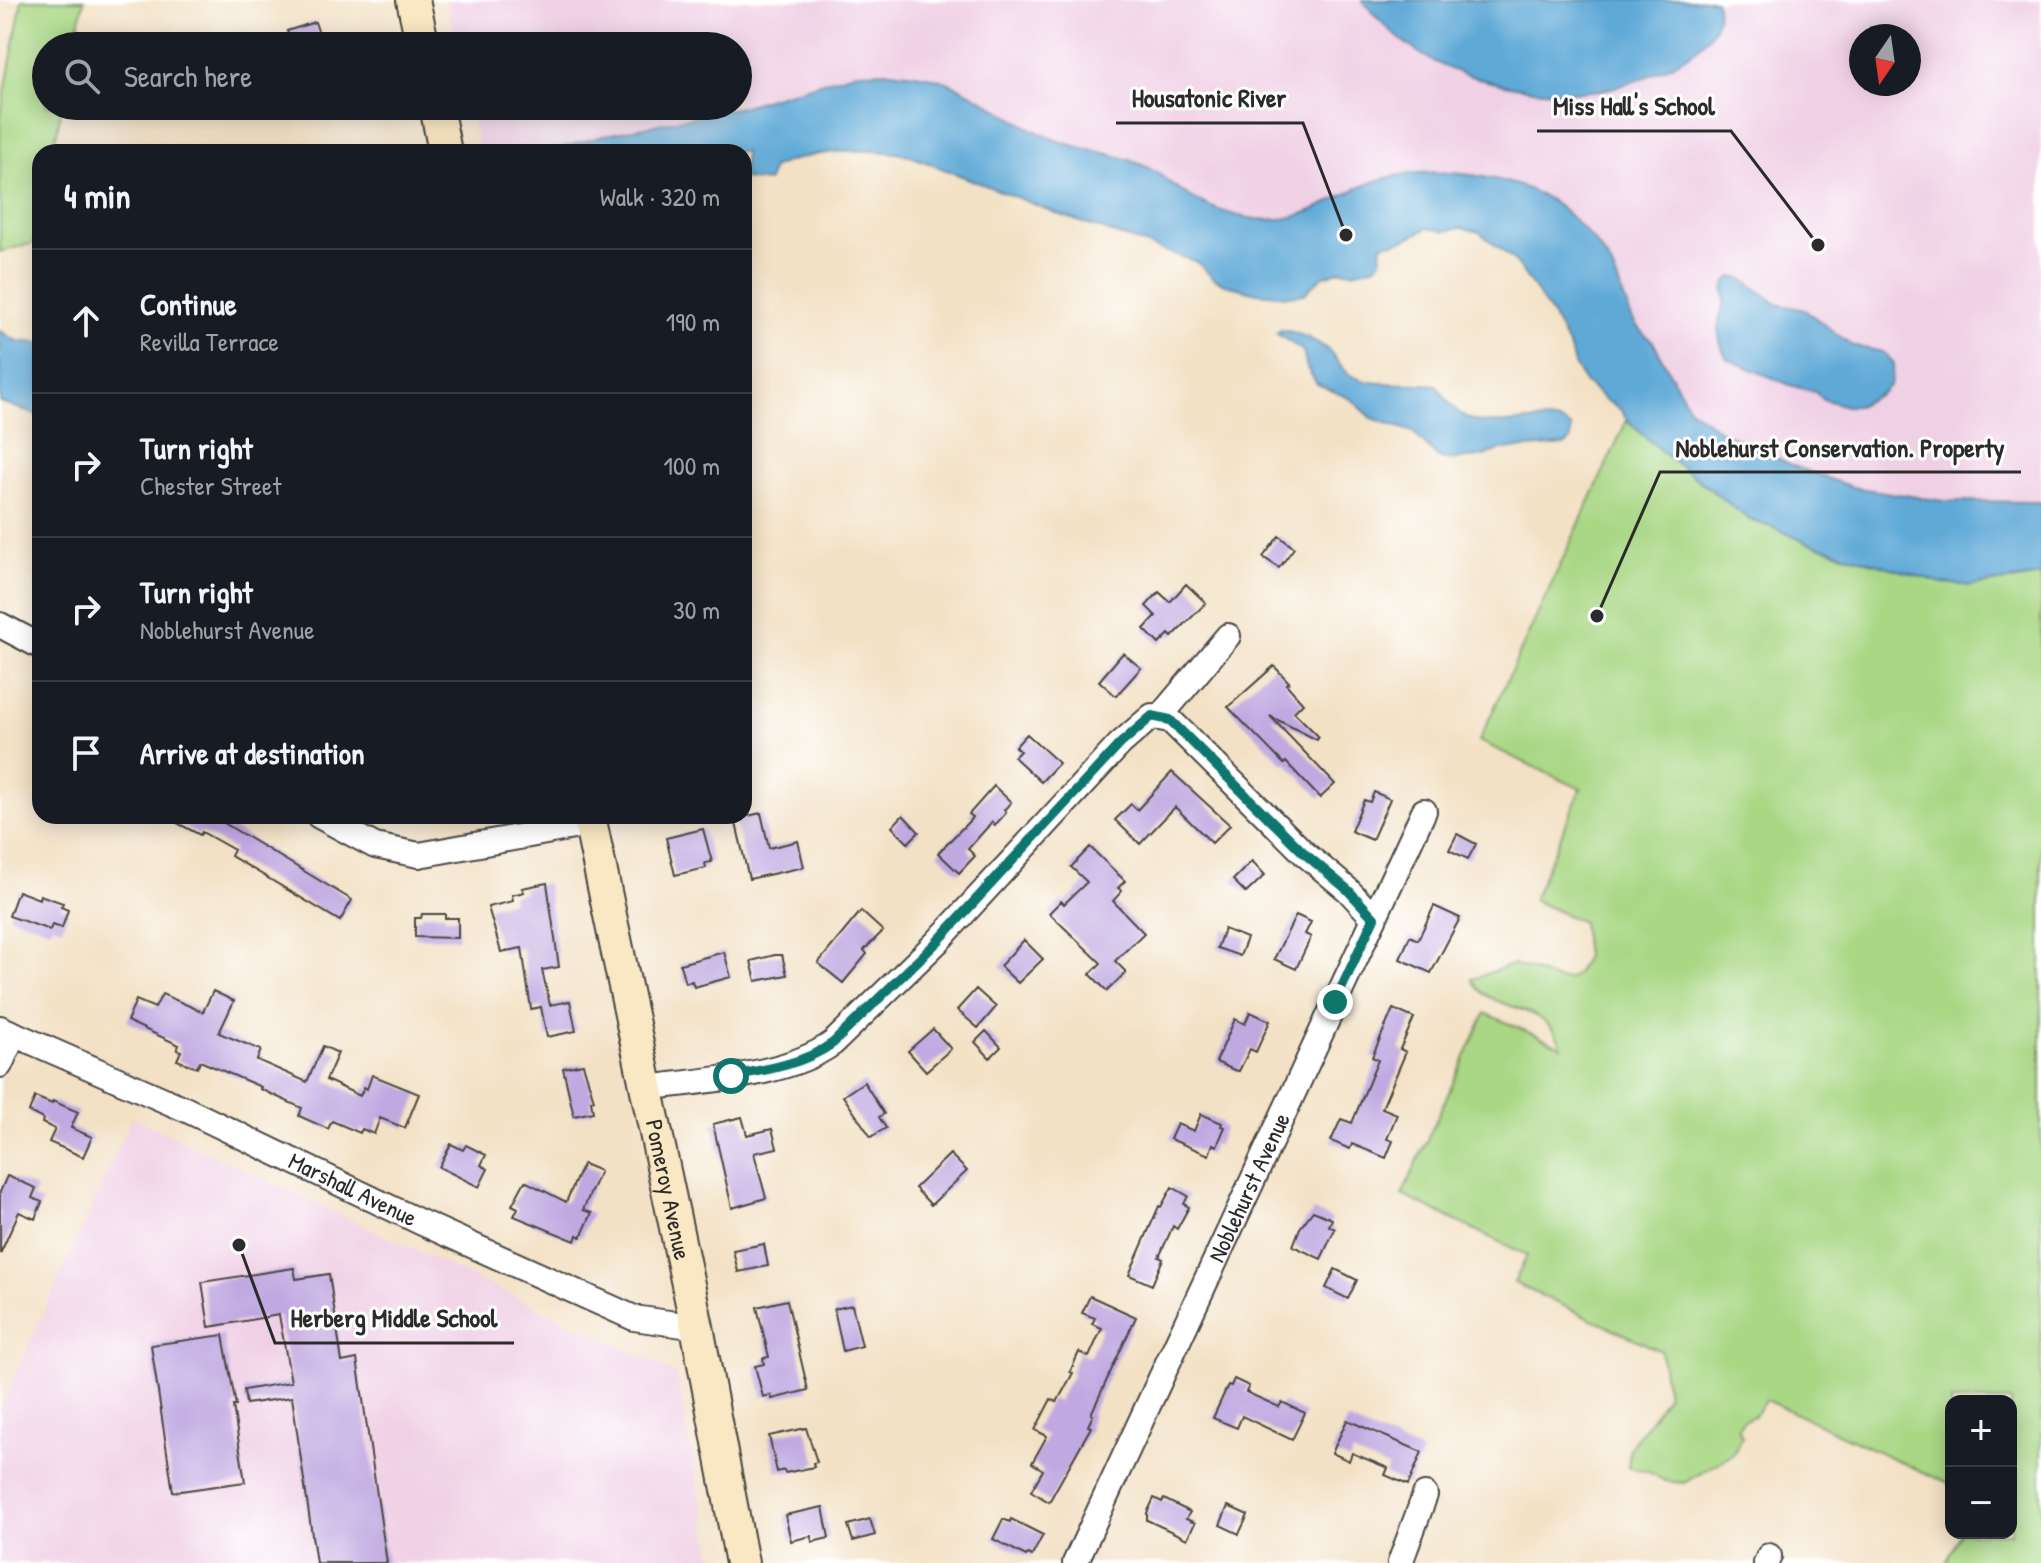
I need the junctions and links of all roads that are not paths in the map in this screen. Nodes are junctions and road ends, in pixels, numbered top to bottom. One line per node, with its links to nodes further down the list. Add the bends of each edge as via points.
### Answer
1 (413, 0): 2 (street)
2 (420, 32)
3 (439, 120): 4 (street)
4 (443, 144)
5 (0, 625): 7 (street)
6 (1228, 636): 8 (street)
7 (32, 642)
8 (1159, 718): 13 (street, via 1170,720); 16 (street, via 1152,716 1120,744 937,942 817,1055 759,1071)
9 (1424, 811): 13 (street, Noblehurst Avenue)
10 (334, 824): 11 (street, via 375,846 419,855)
11 (570, 824)
12 (591, 824): 16 (street, Pomeroy Avenue)
13 (1374, 918): 20 (street, Noblehurst Avenue)
14 (7, 1031): 15 (street); 17 (street, Marshall Avenue, via 634,1318)
15 (0, 1065)
16 (646, 1088): 17 (street, Pomeroy Avenue)
17 (697, 1327): 19 (street, Pomeroy Avenue)
18 (1425, 1495): 21 (street)
19 (742, 1563)
20 (1075, 1563)
21 (1400, 1563)

